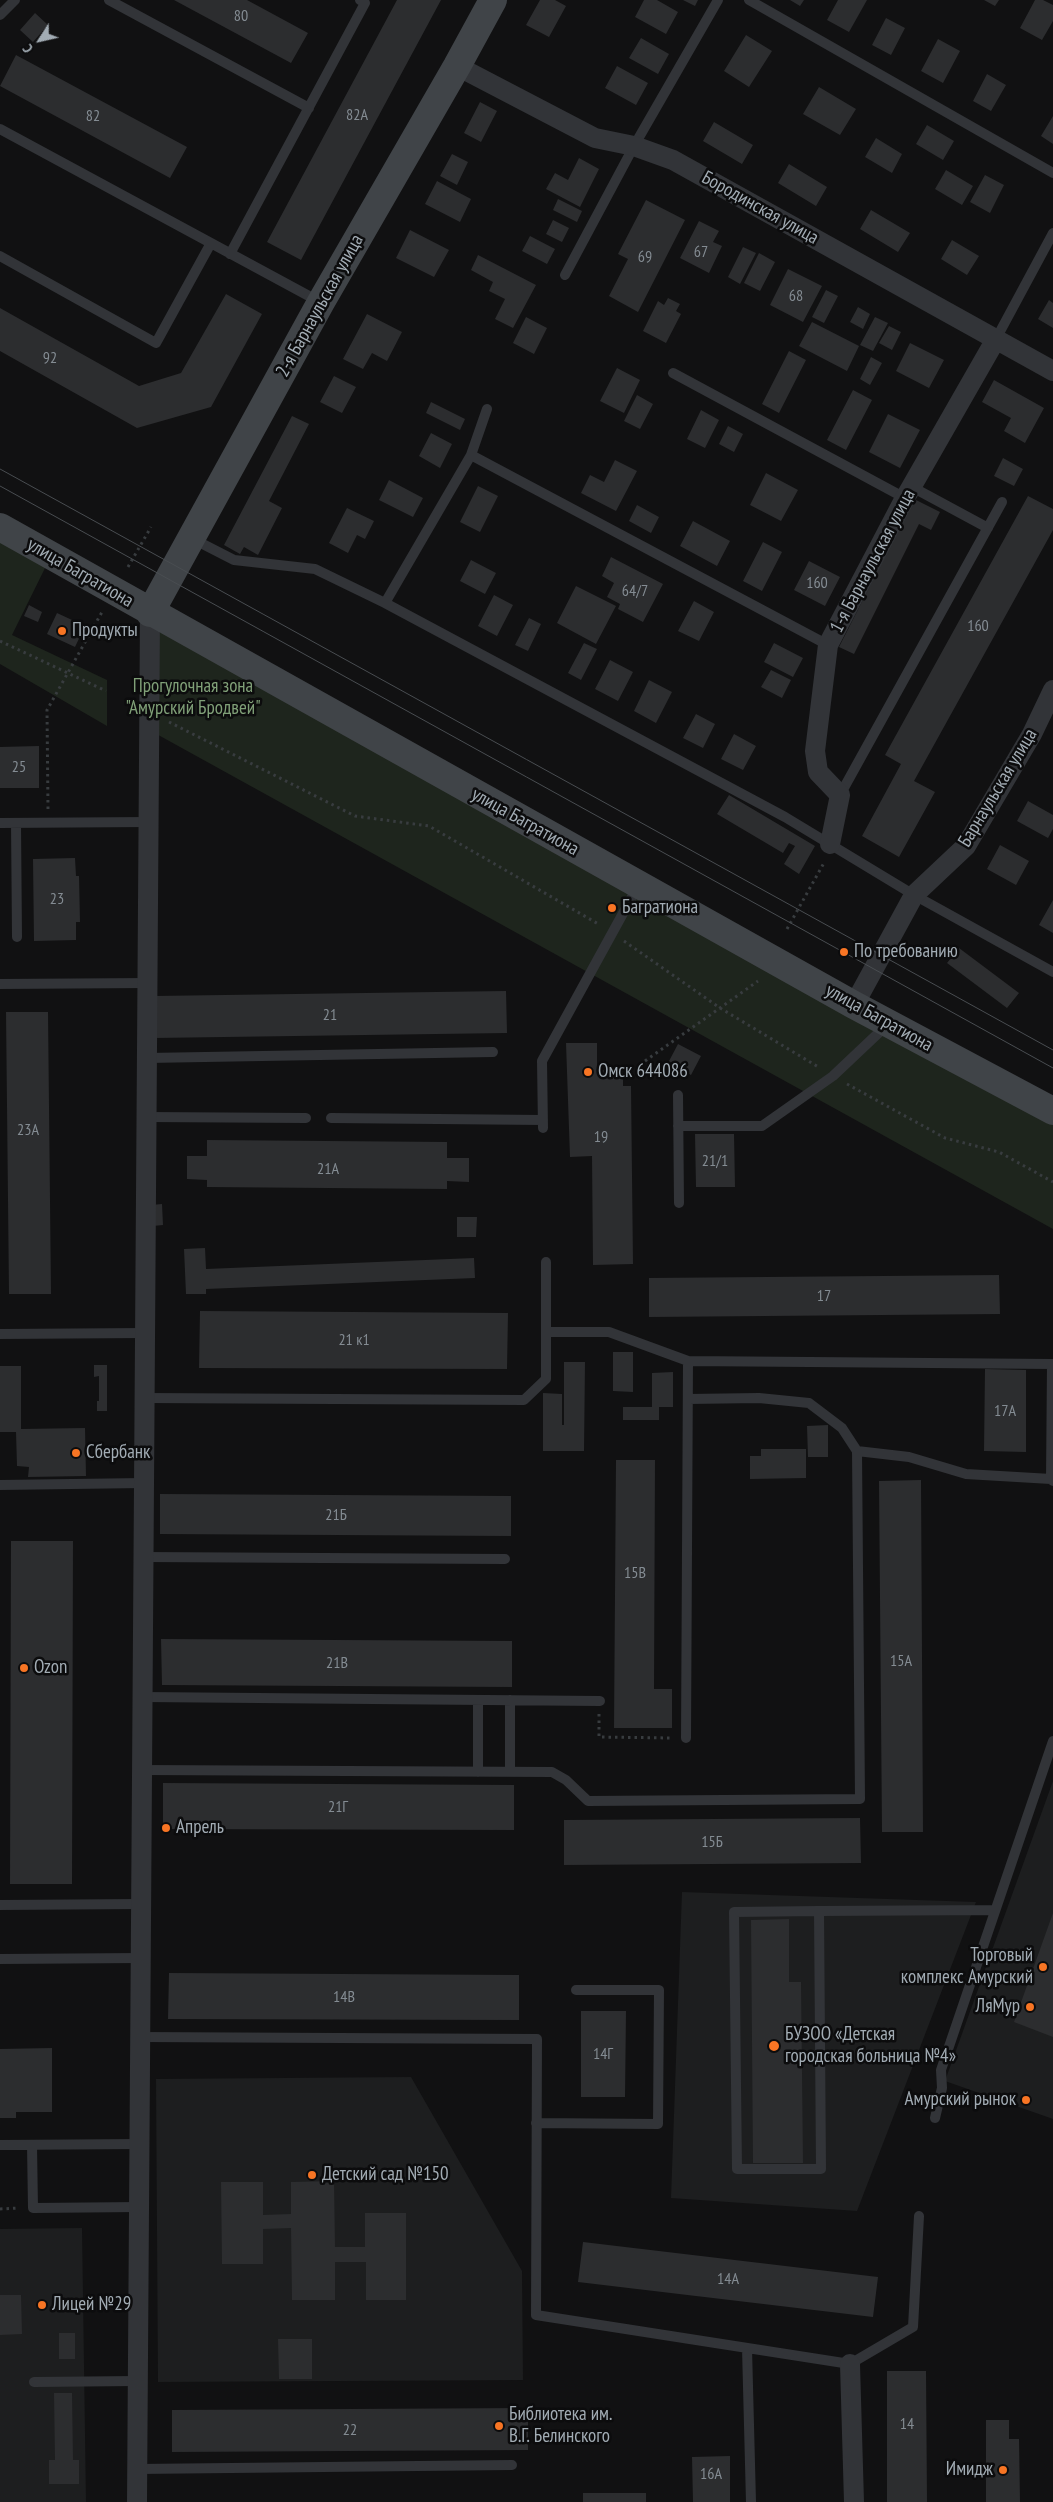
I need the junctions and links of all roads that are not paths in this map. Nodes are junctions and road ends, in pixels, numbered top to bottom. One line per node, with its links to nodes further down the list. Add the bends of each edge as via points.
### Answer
1 (15, 0): 7 (lane)
2 (109, 0): 9 (lane)
3 (360, 0): 9 (lane, via 365,3)
4 (493, 0): 8 (street, 2-я Барнаульская улица)
5 (718, 0): 11 (lane)
6 (748, 0): 12 (lane)
7 (0, 15)
8 (457, 66): 11 (street, Бородинская улица, via 595,138); 18 (street, 2-я Барнаульская улица)
9 (309, 108): 15 (lane)
10 (0, 129): 14 (lane)
11 (634, 146): 17 (lane); 19 (street, Бородинская улица, via 673,160)
12 (1053, 172)
13 (1053, 233): 19 (lane)
14 (211, 243): 15 (lane); 16 (lane, via 156,343)
15 (230, 254): 18 (lane)
16 (0, 256)
17 (565, 275)
18 (321, 302): 28 (street, 2-я Барнаульская улица)
19 (996, 339): 20 (street, Бородинская улица); 24 (street, 1-я Барнаульская улица)
20 (1053, 371)
21 (673, 373): 24 (lane)
22 (487, 409): 23 (lane)
23 (471, 455): 29 (lane); 31 (lane)
24 (908, 493): 27 (lane); 31 (street, 1-я Барнаульская улица)
25 (1002, 502): 27 (lane)
26 (0, 527): 30 (street, улица Багратиона)
27 (988, 528): 33 (lane)
28 (191, 538): 29 (lane, via 234,560 315,569); 30 (street, 2-я Барнаульская улица)
29 (385, 603): 37 (lane)
30 (150, 613): 34 (street); 38 (street, улица Багратиона)
31 (828, 645): 33 (street, 1-я Барнаульская улица, via 815,751 818,772)
32 (1053, 690): 39 (street, Барнаульская улица, via 1032,734 966,846)
33 (840, 794): 37 (street)
34 (149, 822): 36 (lane); 43 (street)
35 (0, 823): 36 (lane)
36 (16, 823): 40 (lane)
37 (832, 844): 39 (lane)
38 (639, 885): 44 (street, улица Багратиона); 52 (lane, via 542,1061 543,1124)
39 (914, 895): 41 (lane); 44 (street, Барнаульская улица)
40 (17, 937)
41 (1053, 972)
42 (0, 984): 43 (lane)
43 (148, 984): 47 (street)
44 (854, 1005): 45 (street, улица Багратиона)
45 (888, 1024): 49 (street, улица Багратиона); 53 (lane, via 833,1076 762,1126)
46 (493, 1052): 47 (lane)
47 (147, 1058): 50 (street)
48 (678, 1095): 53 (lane)
49 (1053, 1111)
50 (147, 1117): 51 (lane); 57 (street)
51 (306, 1118)
52 (332, 1118)
53 (678, 1126): 54 (lane)
54 (679, 1202)
55 (546, 1262): 56 (lane)
56 (546, 1332): 59 (lane, via 609,1332); 60 (lane, via 546,1379 524,1400)
57 (145, 1333): 58 (lane); 60 (street)
58 (0, 1334)
59 (688, 1361): 61 (lane); 63 (lane, via 1052,1364)
60 (145, 1398): 64 (street)
61 (688, 1399): 62 (lane, via 758,1398 809,1402 842,1428); 72 (lane)
62 (857, 1452): 63 (lane, via 909,1457 966,1474); 76 (lane, via 860,1799 588,1801 566,1780 552,1772)
63 (1052, 1480)
64 (144, 1483): 65 (lane); 66 (street)
65 (0, 1485)
66 (143, 1557): 67 (lane); 68 (street)
67 (505, 1559)
68 (142, 1698): 69 (lane); 74 (street)
69 (478, 1700): 70 (lane); 75 (lane)
70 (510, 1700): 71 (lane); 76 (lane)
71 (600, 1701)
72 (686, 1738)
73 (1053, 1741): 79 (lane)
74 (142, 1770): 75 (lane); 77 (street)
75 (478, 1772): 76 (lane)
76 (510, 1772)
77 (141, 1904): 78 (lane); 81 (street)
78 (0, 1905)
79 (995, 1910): 80 (lane); 85 (lane, via 941,2070 942,2088)
80 (818, 1911): 80 (lane, via 734,1912 736,2169 821,2169)
81 (141, 1958): 82 (lane); 84 (street)
82 (0, 1959)
83 (576, 1990): 86 (lane, via 659,1990 658,2124)
84 (140, 2037): 86 (lane, via 537,2040); 87 (street)
85 (935, 2118)
86 (536, 2123): 92 (lane, via 536,2315)
87 (139, 2144): 89 (lane); 90 (street)
88 (0, 2145): 89 (lane)
89 (32, 2145): 90 (lane, via 32,2208)
90 (139, 2207): 94 (street)
91 (919, 2216): 93 (lane, via 913,2327)
92 (747, 2348): 93 (lane); 99 (lane)
93 (850, 2364): 100 (street)
94 (138, 2381): 95 (lane); 97 (street)
95 (34, 2382)
96 (512, 2465): 97 (lane)
97 (137, 2470): 98 (street)
98 (137, 2502)
99 (751, 2502)
100 (854, 2502)

